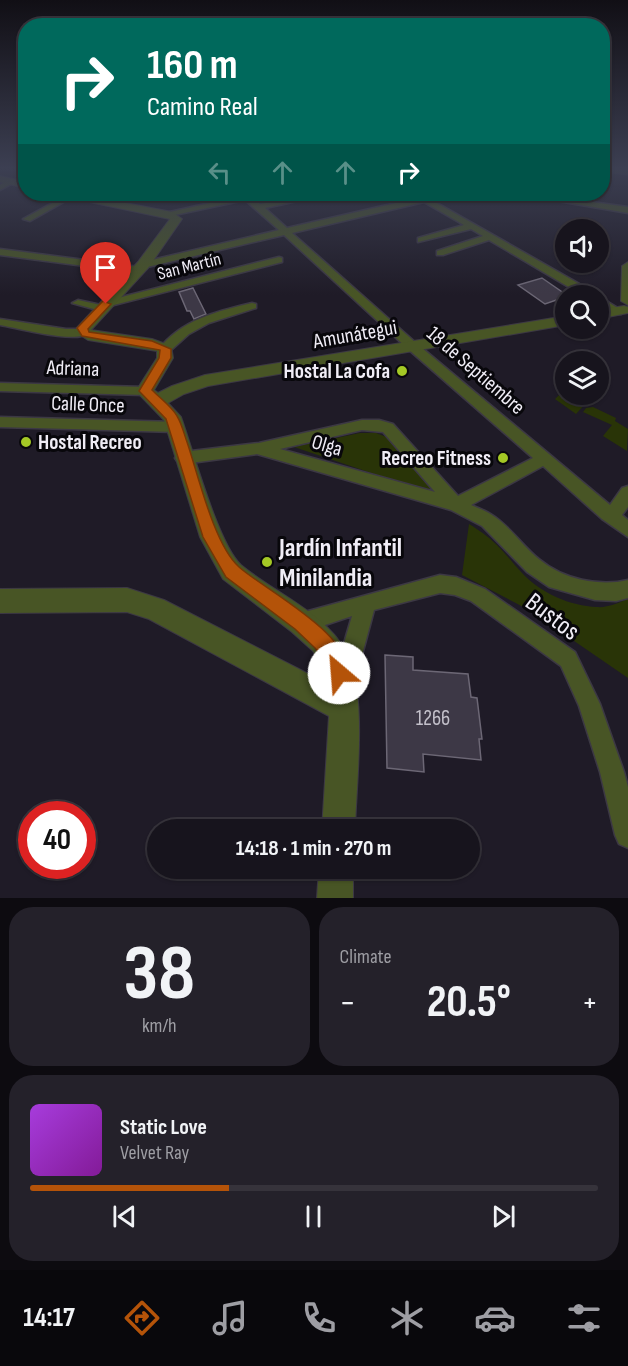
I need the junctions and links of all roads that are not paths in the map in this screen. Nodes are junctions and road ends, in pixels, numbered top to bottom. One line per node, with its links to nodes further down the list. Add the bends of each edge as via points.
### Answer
1 (41, 211): 8 (street)
2 (150, 211): 7 (street)
3 (178, 211): 7 (street)
4 (262, 211): 10 (street, 18 de Septiembre)
5 (365, 211): 10 (street)
6 (446, 211): 9 (street)
7 (165, 214): 17 (street, via 176,219)
8 (27, 219)
9 (472, 226): 11 (street); 12 (street)
10 (286, 232): 17 (street); 28 (street, 18 de Septiembre)
11 (490, 237): 14 (street); 18 (street)
12 (421, 240)
13 (0, 252): 17 (street)
14 (440, 253)
15 (279, 260): 21 (street, San Martín)
16 (628, 266): 23 (street)
17 (141, 268): 21 (street)
18 (574, 285)
19 (78, 303): 21 (street)
20 (609, 303): 23 (street)
21 (104, 306): 27 (street, via 82,328)
22 (252, 306): 29 (street, via 196,324 179,333)
23 (624, 308): 24 (street)
24 (609, 312)
25 (0, 322): 27 (street)
26 (555, 322): 28 (street, Amunátegui)
27 (83, 333): 29 (street)
28 (412, 346): 31 (street, Amunátegui, via 205,381); 36 (street, 18 de Septiembre)
29 (165, 349): 31 (street)
30 (0, 387): 31 (street, Adriana)
31 (151, 397): 33 (street, via 166,409)
32 (0, 422): 33 (street, Calle Once)
33 (176, 427): 35 (street)
34 (257, 448): 35 (street, Olga); 38 (street, Olga); 38 (street, via 363,425 380,425 388,428)
35 (183, 458): 44 (street, via 211,537 231,572)
36 (544, 459): 38 (street); 39 (street, 18 de Septiembre)
37 (628, 494): 39 (street, via 619,508)
38 (456, 505): 41 (street, Olga, via 488,521 534,566 556,581 595,591)
39 (608, 514): 40 (street, 18 de Septiembre)
40 (628, 530)
41 (628, 589)
42 (0, 601): 45 (street, via 127,600 155,609)
43 (366, 603): 44 (street, Bustos); 45 (street); 47 (street, Bustos, via 440,584 456,586 478,595 567,659 589,704)
44 (301, 623): 45 (street, via 336,660)
45 (343, 697): 46 (street)
46 (338, 819)
47 (628, 835)
48 (336, 879): 49 (street)
49 (335, 898)

